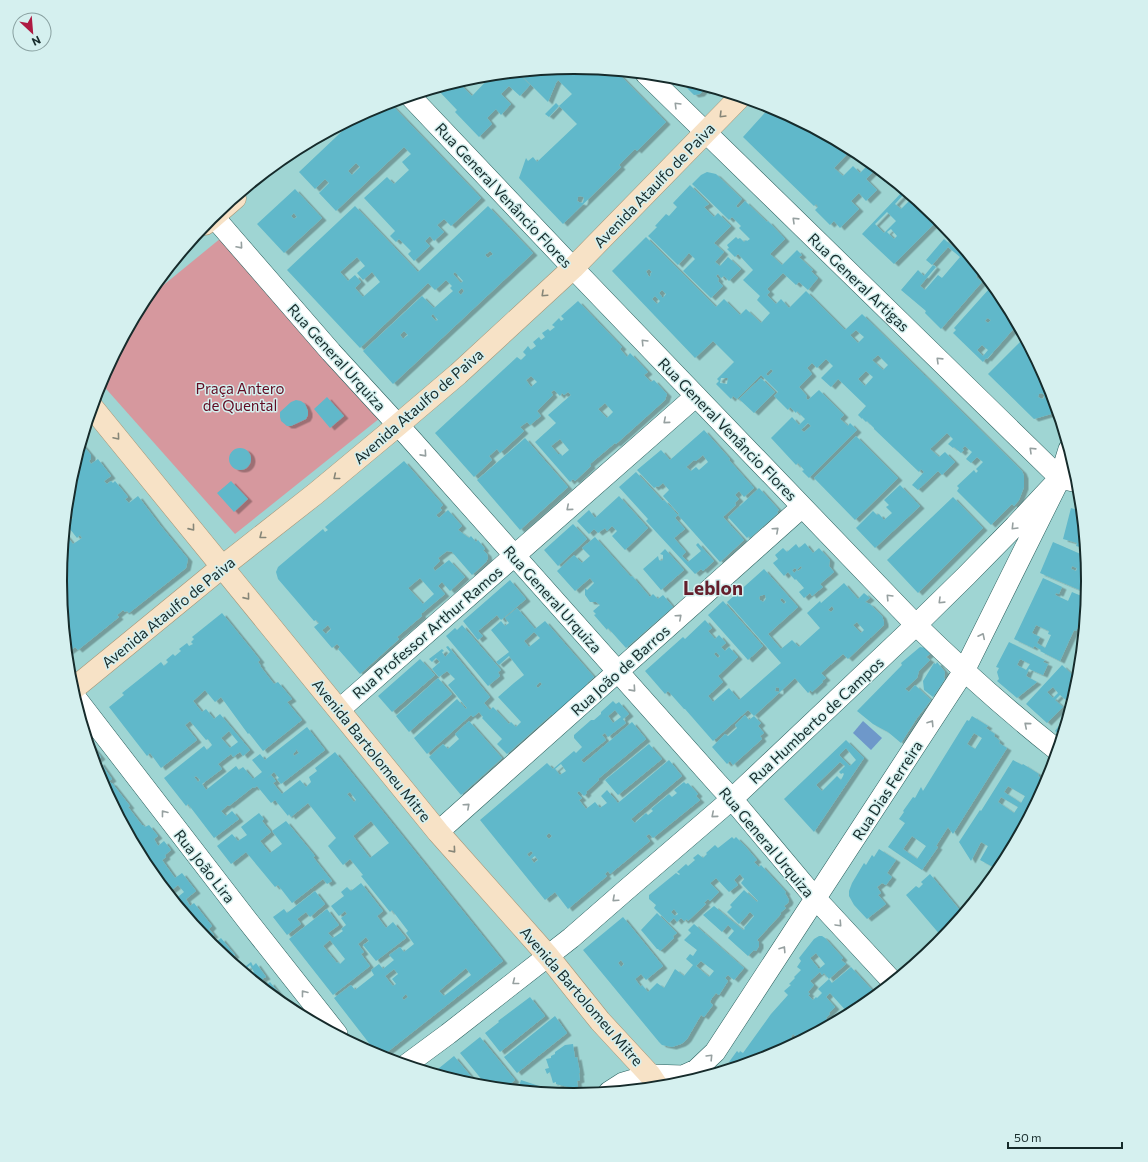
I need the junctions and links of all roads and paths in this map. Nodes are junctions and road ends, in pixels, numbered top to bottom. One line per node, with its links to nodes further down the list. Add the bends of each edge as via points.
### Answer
1 (652, 80): 4 (street, Rua General Artigas, one-way to 1)
2 (414, 100): 6 (street, Rua General Venâncio Flores)
3 (736, 101): 4 (main road, Avenida Ataulfo de Paiva, one-way to 4)
4 (704, 132): 6 (main road, Avenida Ataulfo de Paiva); 10 (street, Rua General Artigas, one-way to 4)
5 (214, 223): 9 (street, Rua General Urquiza, one-way to 9)
6 (572, 268): 7 (street, Rua General Venâncio Flores, one-way to 6); 9 (main road, Avenida Ataulfo de Paiva, one-way to 9, via 458,374)
7 (696, 396): 11 (street, Rua General Venâncio Flores); 12 (street, Rua Professor Arthur Ramos, one-way to 12)
8 (96, 412): 13 (main road, Avenida Bartolomeu Mitre, one-way to 13)
9 (398, 425): 12 (street, Rua General Urquiza, one-way to 12); 13 (main road, Avenida Ataulfo de Paiva, one-way to 13)
10 (1069, 480): 14 (street, Rua Humberto de Campos, one-way to 14, via 1015,526); 15 (street, Rua Dias Ferreira, one-way to 10)
11 (802, 507): 14 (street, Rua General Venâncio Flores, one-way to 11); 16 (street, Rua João de Barros, one-way to 11)
12 (514, 556): 16 (street, Rua General Urquiza); 19 (street, Rua Professor Arthur Ramos)
13 (222, 567): 17 (main road, Avenida Ataulfo de Paiva); 19 (main road, Avenida Bartolomeu Mitre, one-way to 19)
14 (916, 625): 15 (street, Rua General Venâncio Flores); 21 (street, Rua Humberto de Campos)
15 (964, 671): 20 (street, Rua General Venâncio Flores, one-way to 15); 23 (street, Rua Dias Ferreira, one-way to 15)
16 (618, 672): 21 (street, Rua General Urquiza, one-way to 21); 22 (street, Rua João de Barros, one-way to 16)
17 (78, 685)
18 (83, 707): 26 (street, Rua João Lira, one-way to 18)
19 (339, 710): 22 (main road, Avenida Bartolomeu Mitre)
20 (1053, 747)
21 (732, 799): 23 (street, Rua General Urquiza); 24 (street, Rua Humberto de Campos, one-way to 24)
22 (438, 832): 24 (main road, Avenida Bartolomeu Mitre, one-way to 24)
23 (816, 899): 25 (street, Rua General Urquiza, one-way to 25); 28 (street, Rua Dias Ferreira, one-way to 23, via 696,1070 715,1052)
24 (548, 956): 27 (street, Rua Humberto de Campos, one-way to 27); 30 (main road, Avenida Bartolomeu Mitre, via 600,1022)
25 (889, 978)
26 (330, 1025)
27 (411, 1061)
28 (684, 1076)
29 (679, 1077): 30 (street, Rua Dias Ferreira, one-way to 29)
30 (654, 1081): 31 (street)
31 (620, 1086)

